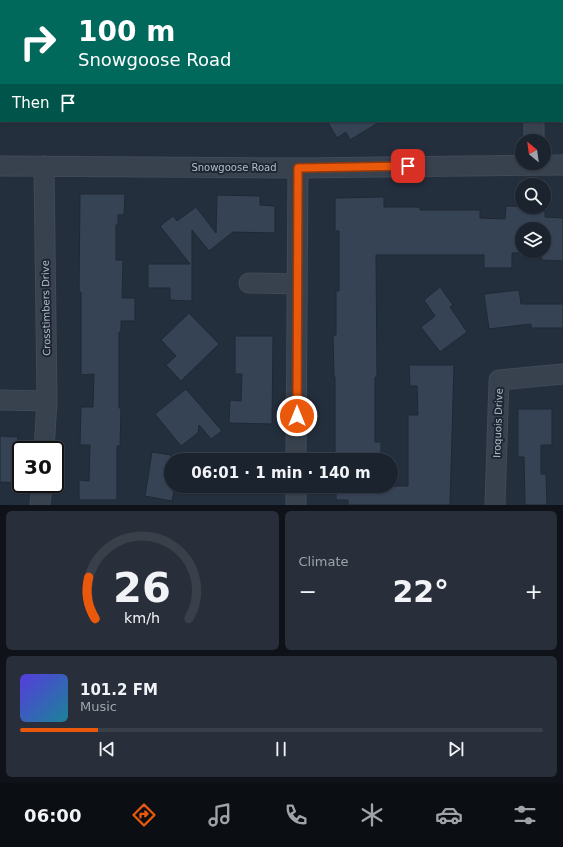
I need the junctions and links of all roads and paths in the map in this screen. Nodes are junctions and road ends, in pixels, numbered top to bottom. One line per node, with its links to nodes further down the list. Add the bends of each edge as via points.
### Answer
1 (534, 122): 2 (street)
2 (534, 134)
3 (515, 164): 8 (street, Snowgoose Road)
4 (551, 165): 5 (street, Snowgoose Road)
5 (563, 165)
6 (0, 166): 7 (street, Snowgoose Road)
7 (44, 166): 8 (street, Snowgoose Road); 13 (street, Crosstimbers Drive)
8 (298, 168): 10 (street)
9 (248, 283): 10 (street)
10 (298, 284): 15 (street)
11 (563, 374): 20 (street, Iroquois Drive, via 499,380)
12 (0, 400): 13 (street)
13 (47, 401): 14 (street, Crosstimbers Drive)
14 (45, 441)
15 (296, 453)
16 (41, 493): 18 (street)
17 (296, 493): 19 (street)
18 (40, 505)
19 (296, 505)
20 (495, 505)

